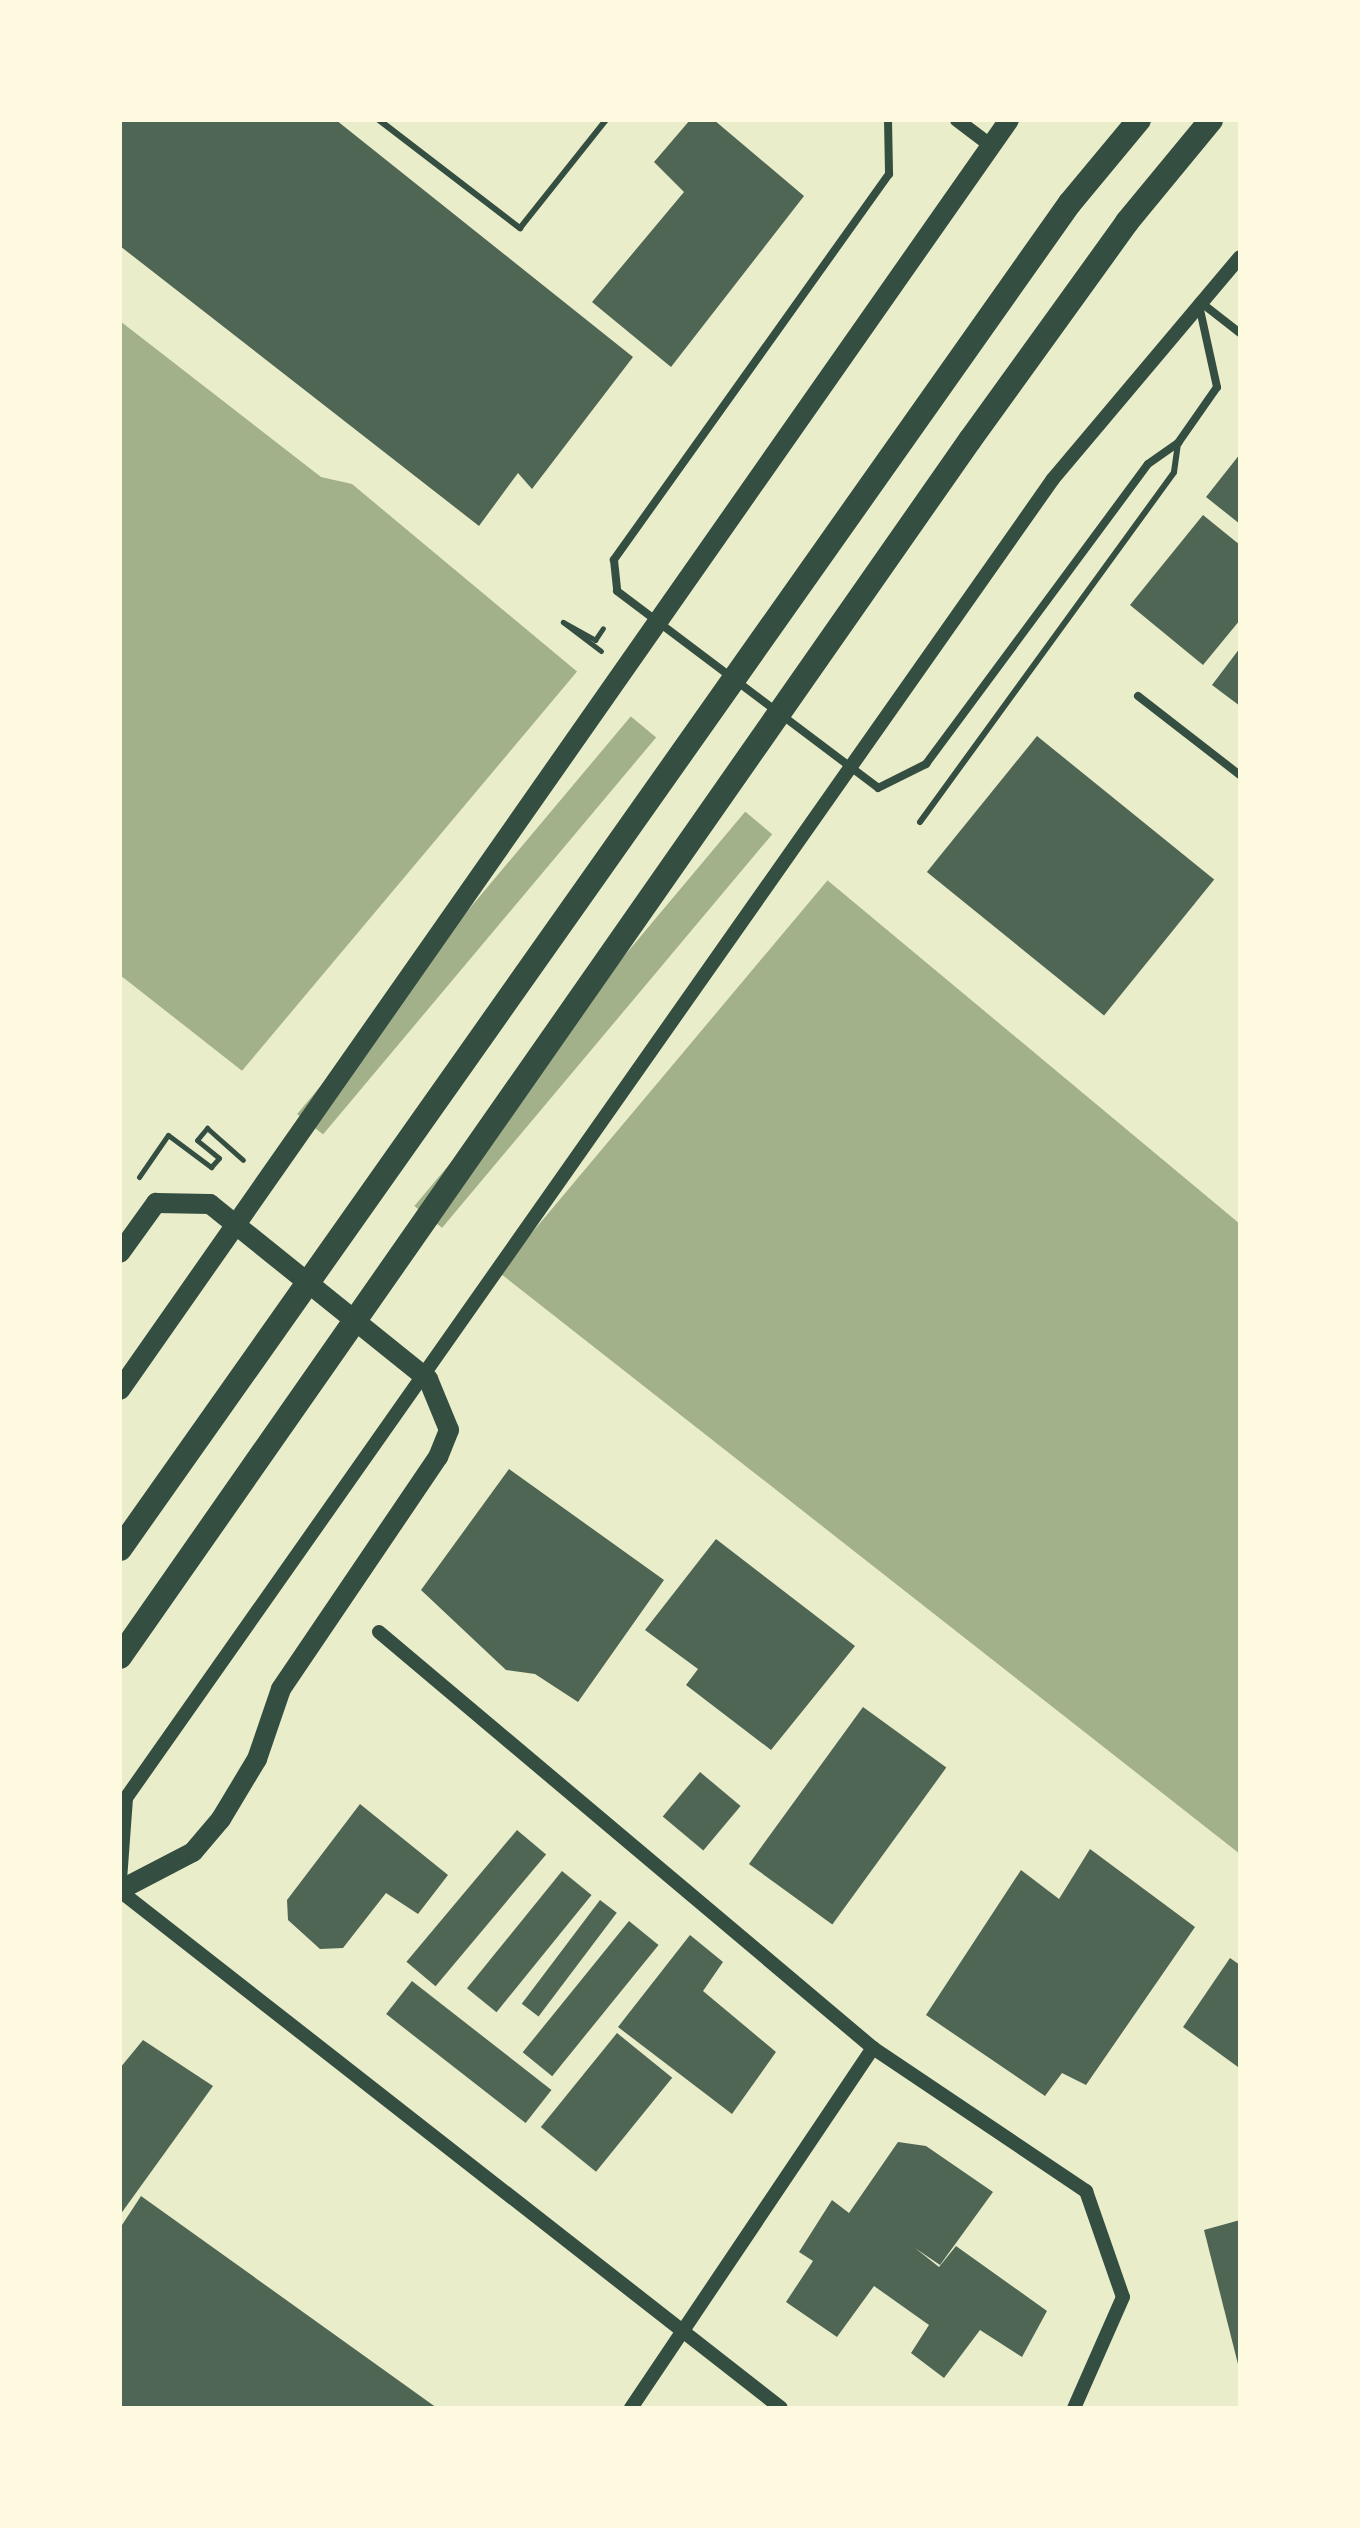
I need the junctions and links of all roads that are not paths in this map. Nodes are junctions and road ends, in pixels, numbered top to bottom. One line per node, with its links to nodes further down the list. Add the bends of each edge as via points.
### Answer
1 (379, 120): 2 (lane, via 520,228)
2 (606, 120)
3 (888, 120): 12 (street, via 889,174 614,560 617,591 878,788 926,764 1148,464)
4 (957, 120): 8 (street)
5 (1009, 120): 8 (main road)
6 (1139, 120): 18 (highway, via 1070,203)
7 (1211, 120): 20 (highway, via 1127,222 970,440)
8 (989, 144): 17 (main road, via 189,1299)
9 (1240, 257): 10 (street)
10 (1198, 301): 11 (street); 12 (street, via 1217,387); 21 (street, via 1053,479 126,1798)
11 (1240, 333)
12 (1178, 443): 15 (lane, via 1174,472)
13 (1138, 696): 14 (street)
14 (1240, 775)
15 (920, 822)
16 (120, 1253): 22 (main road, via 156,1203 210,1204 428,1379 449,1430 438,1457 281,1689 257,1759 228,1810 193,1852)
17 (120, 1390)
18 (120, 1549)
19 (379, 1632): 23 (street)
20 (120, 1657)
21 (120, 1880)
22 (120, 1890): 24 (street)
23 (873, 2048): 24 (street); 27 (street, via 1086,2191 1123,2297)
24 (684, 2333): 25 (street); 26 (street)
25 (631, 2408)
26 (781, 2408)
27 (1074, 2408)

